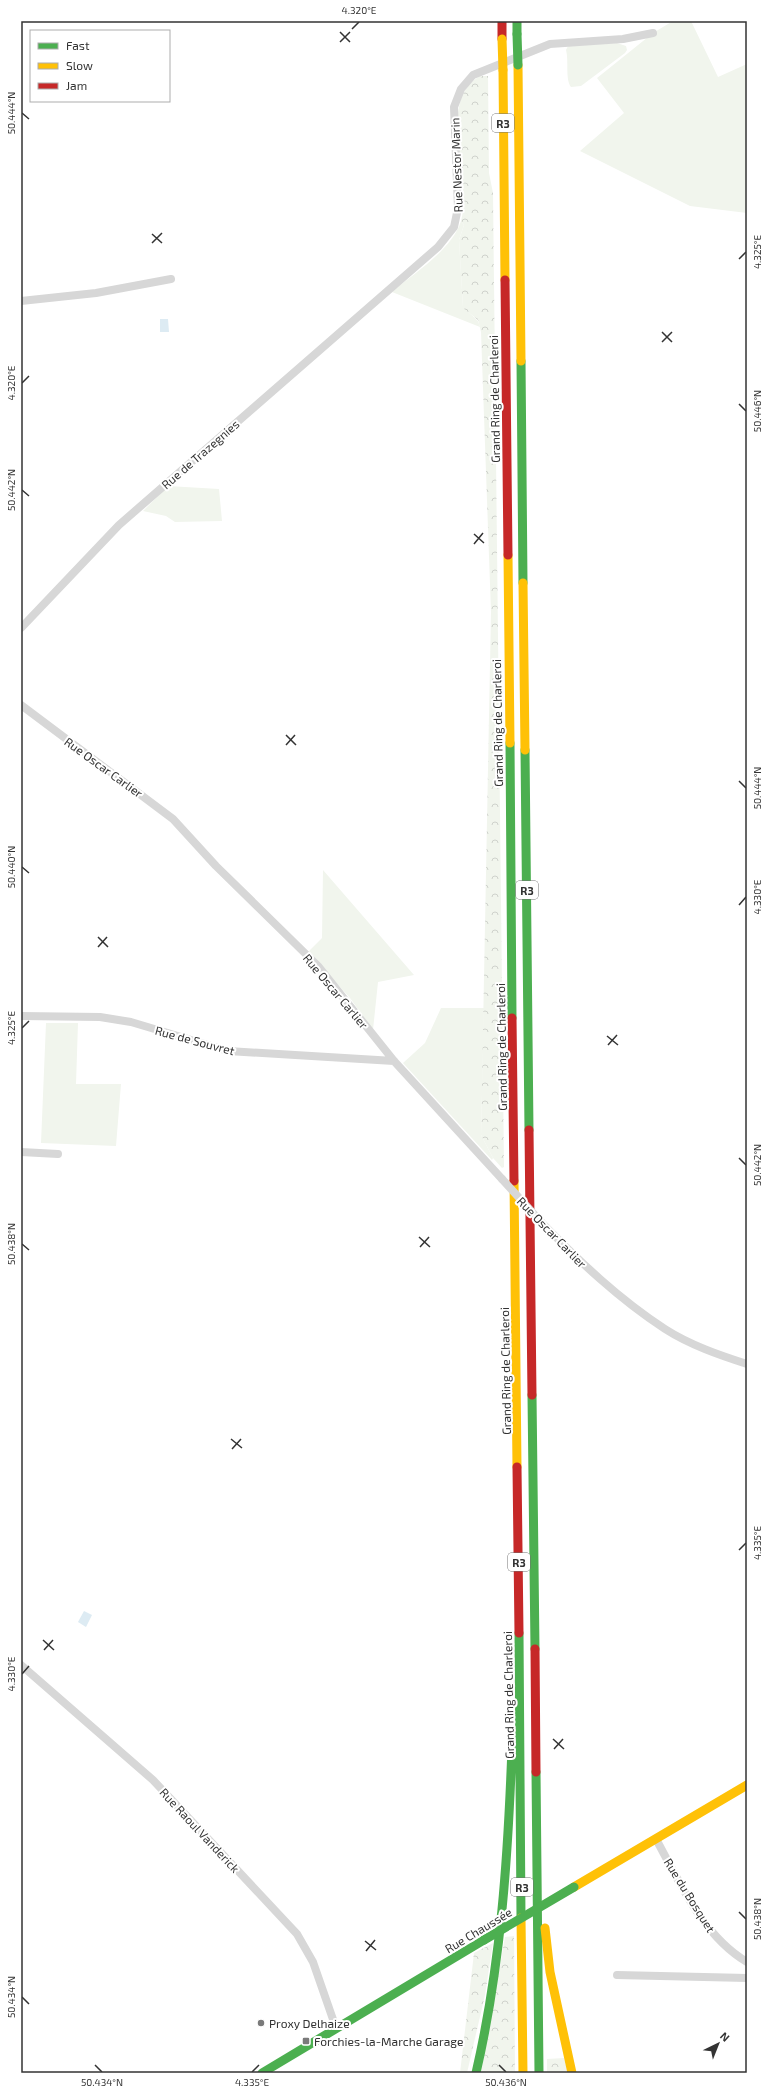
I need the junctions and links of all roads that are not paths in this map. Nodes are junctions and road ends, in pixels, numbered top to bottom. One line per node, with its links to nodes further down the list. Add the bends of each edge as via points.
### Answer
1 (502, 21): 15 (main road, Grand Ring de Charleroi / R3, bridge)
2 (517, 21): 18 (main road, R3, bridge)
3 (653, 33): 5 (street, Rue Nestor Marin, via 623,39 550,44 473,75 461,89 454,107 458,208 454,227 438,247)
4 (171, 279): 6 (street, via 96,293)
5 (388, 291): 7 (street, Rue de Trazegnies, via 119,525)
6 (21, 301)
7 (21, 628)
8 (21, 705): 10 (street, Rue Oscar Carlier, via 173,819 216,866 318,966)
9 (21, 1016): 10 (street, Rue de Souvret, via 100,1017 131,1022 228,1051)
10 (394, 1061): 13 (street, Rue Oscar Carlier, bridge, via 591,1273 666,1329 715,1353)
11 (21, 1152): 12 (street)
12 (58, 1154)
13 (747, 1364)
14 (21, 1665): 22 (street, Rue Raoul Vanderick, via 153,1780 297,1934 313,1962)
15 (520, 1700): 25 (main road, via 513,1718 510,1822 497,1969); 26 (main road, Grand Ring de Charleroi / R3)
16 (747, 1785): 17 (main road, Rue Chaussée)
17 (656, 1839): 19 (street, Rue du Bosquet, via 702,1920 715,1936); 22 (main road, Rue Chaussée, bridge)
18 (537, 1898): 27 (main road, R3); 28 (main road)
19 (747, 1962)
20 (617, 1975): 21 (street)
21 (747, 1978)
22 (336, 2028): 23 (main road, Rue Chaussée)
23 (274, 2070): 24 (main road, Rue Chaussée)
24 (262, 2073)
25 (476, 2073)
26 (523, 2073)
27 (538, 2073)
28 (572, 2073)

